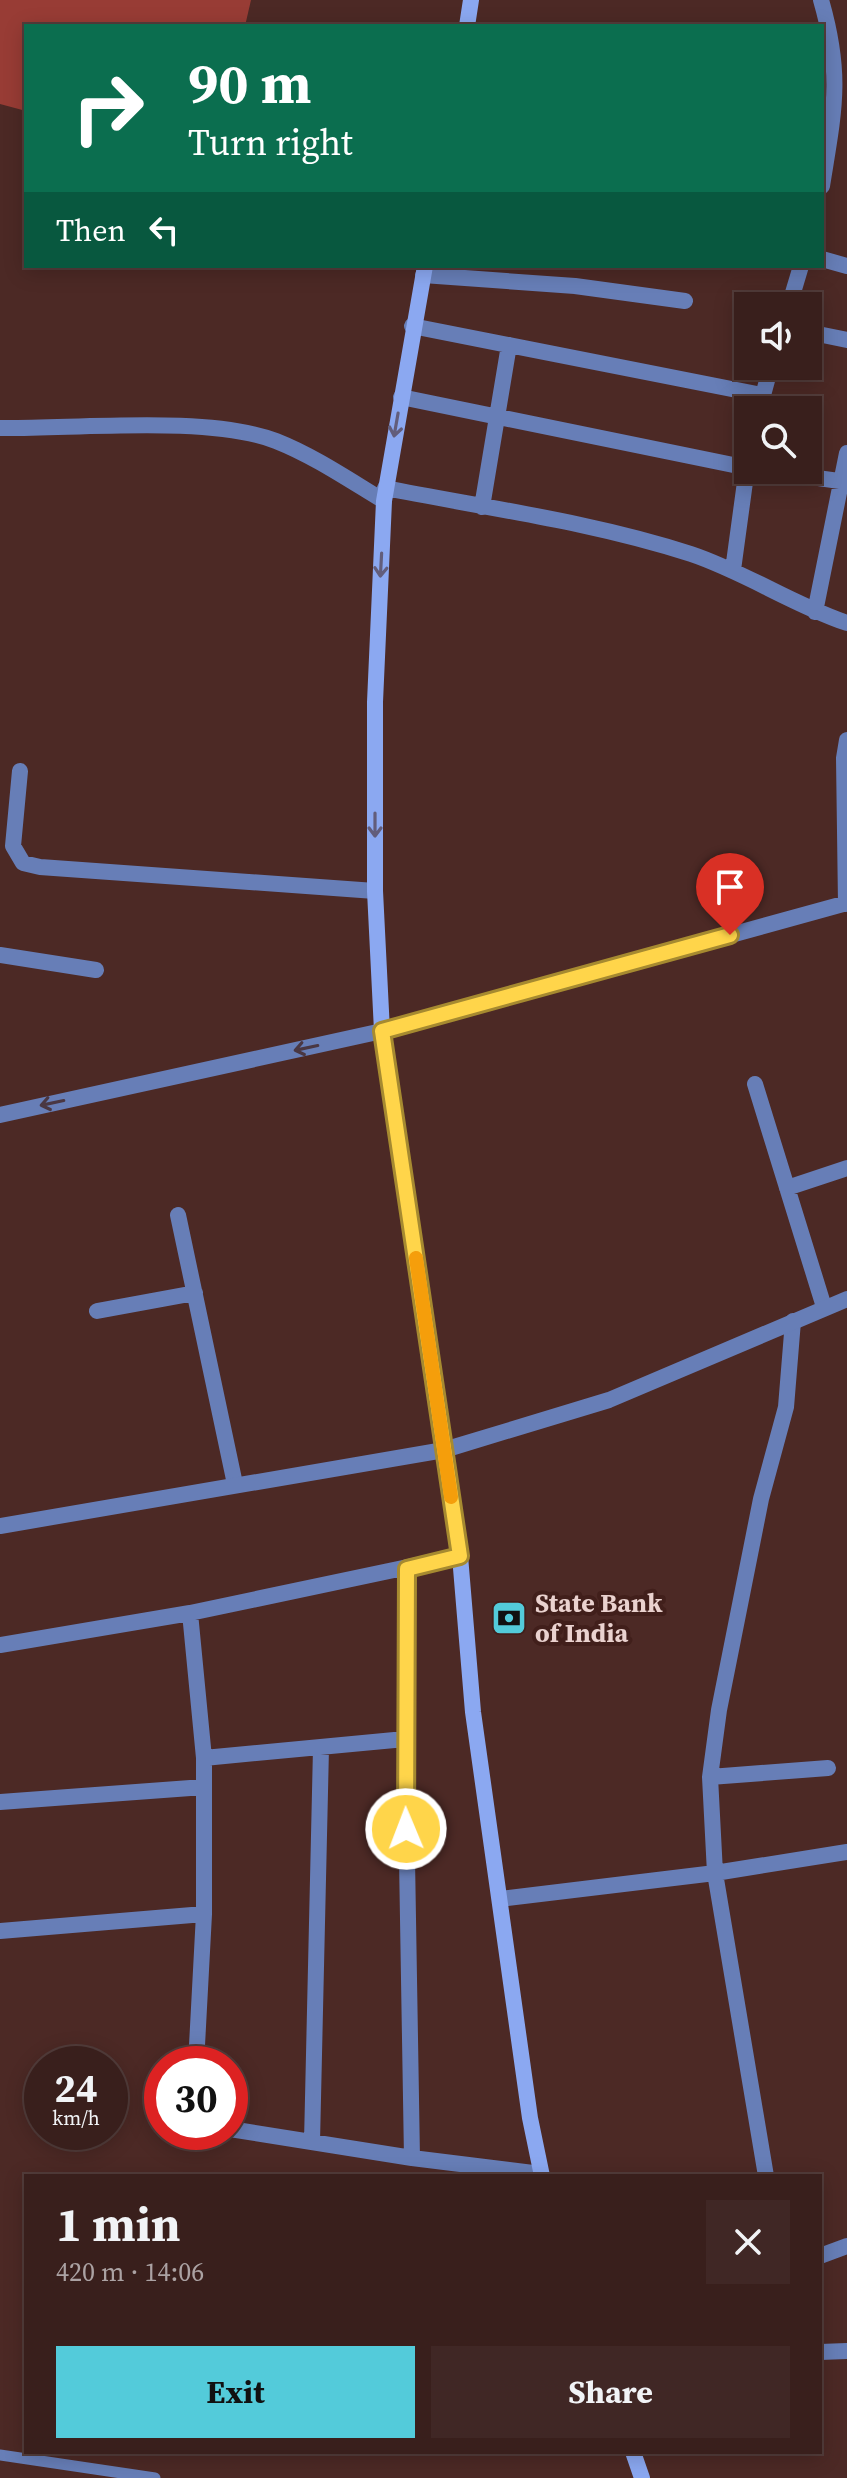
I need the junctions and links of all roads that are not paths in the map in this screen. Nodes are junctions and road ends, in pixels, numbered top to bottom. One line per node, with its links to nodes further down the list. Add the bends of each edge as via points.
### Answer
1 (471, 0): 3 (main road)
2 (821, 0): 4 (street, via 833,52)
3 (467, 24)
4 (829, 92): 5 (street)
5 (840, 128): 6 (street)
6 (824, 180)
7 (824, 260): 8 (street)
8 (847, 266)
9 (800, 268): 11 (street)
10 (424, 271): 12 (street); 13 (main road)
11 (793, 292)
12 (685, 301)
13 (412, 326): 16 (street); 18 (main road)
14 (822, 335): 15 (street)
15 (847, 340)
16 (509, 345): 17 (street); 19 (street)
17 (734, 396)
18 (401, 397): 19 (street); 26 (main road, one-way to 26)
19 (496, 417): 22 (street); 27 (street)
20 (0, 428): 26 (street, via 177,427 235,432 274,440)
21 (847, 453): 24 (street)
22 (734, 464)
23 (822, 478): 24 (street)
24 (843, 481): 29 (street)
25 (747, 484): 28 (street)
26 (384, 494): 27 (street); 33 (main road, one-way to 33, via 375,702)
27 (482, 507): 28 (street, via 621,534)
28 (733, 570): 29 (street)
29 (815, 612): 30 (street)
30 (847, 623)
31 (847, 740): 34 (street)
32 (20, 771): 33 (street, via 13,846 23,863)
33 (375, 891): 37 (main road)
34 (846, 903): 37 (street)
35 (0, 955): 36 (street)
36 (96, 970)
37 (382, 1031): 39 (street, one-way to 39); 48 (main road)
38 (755, 1084): 41 (street)
39 (0, 1115)
40 (847, 1168): 41 (street)
41 (787, 1188): 45 (street)
42 (178, 1215): 43 (street)
43 (195, 1293): 46 (street); 49 (street)
44 (847, 1299): 45 (street)
45 (824, 1307): 47 (street)
46 (97, 1311)
47 (793, 1321): 48 (street, via 609,1400); 59 (street, via 786,1407 761,1499)
48 (444, 1450): 49 (street); 51 (main road)
49 (235, 1484): 50 (street)
50 (0, 1526)
51 (460, 1556): 52 (street); 64 (main road, via 473,1712)
52 (407, 1569): 53 (street); 55 (street)
53 (190, 1613): 54 (street); 57 (street)
54 (0, 1645)
55 (405, 1739): 56 (street); 70 (street)
56 (321, 1748): 57 (street); 69 (street)
57 (204, 1758): 60 (street)
58 (828, 1768): 59 (street)
59 (710, 1777): 63 (street)
60 (204, 1787): 61 (street); 65 (street)
61 (0, 1802)
62 (847, 1852): 63 (street)
63 (715, 1873): 64 (street); 73 (street)
64 (500, 1899): 72 (main road)
65 (204, 1914): 66 (street); 67 (street)
66 (0, 1931)
67 (197, 2046)
68 (248, 2132): 69 (street)
69 (312, 2142): 70 (street)
70 (412, 2158): 71 (street)
71 (534, 2174)
72 (542, 2174)
73 (766, 2174)
74 (847, 2246): 75 (street)
75 (822, 2255)
76 (847, 2351): 77 (street)
77 (822, 2352)
78 (634, 2454): 81 (main road)
79 (1, 2458): 80 (lane)
80 (155, 2478)
81 (642, 2478)

